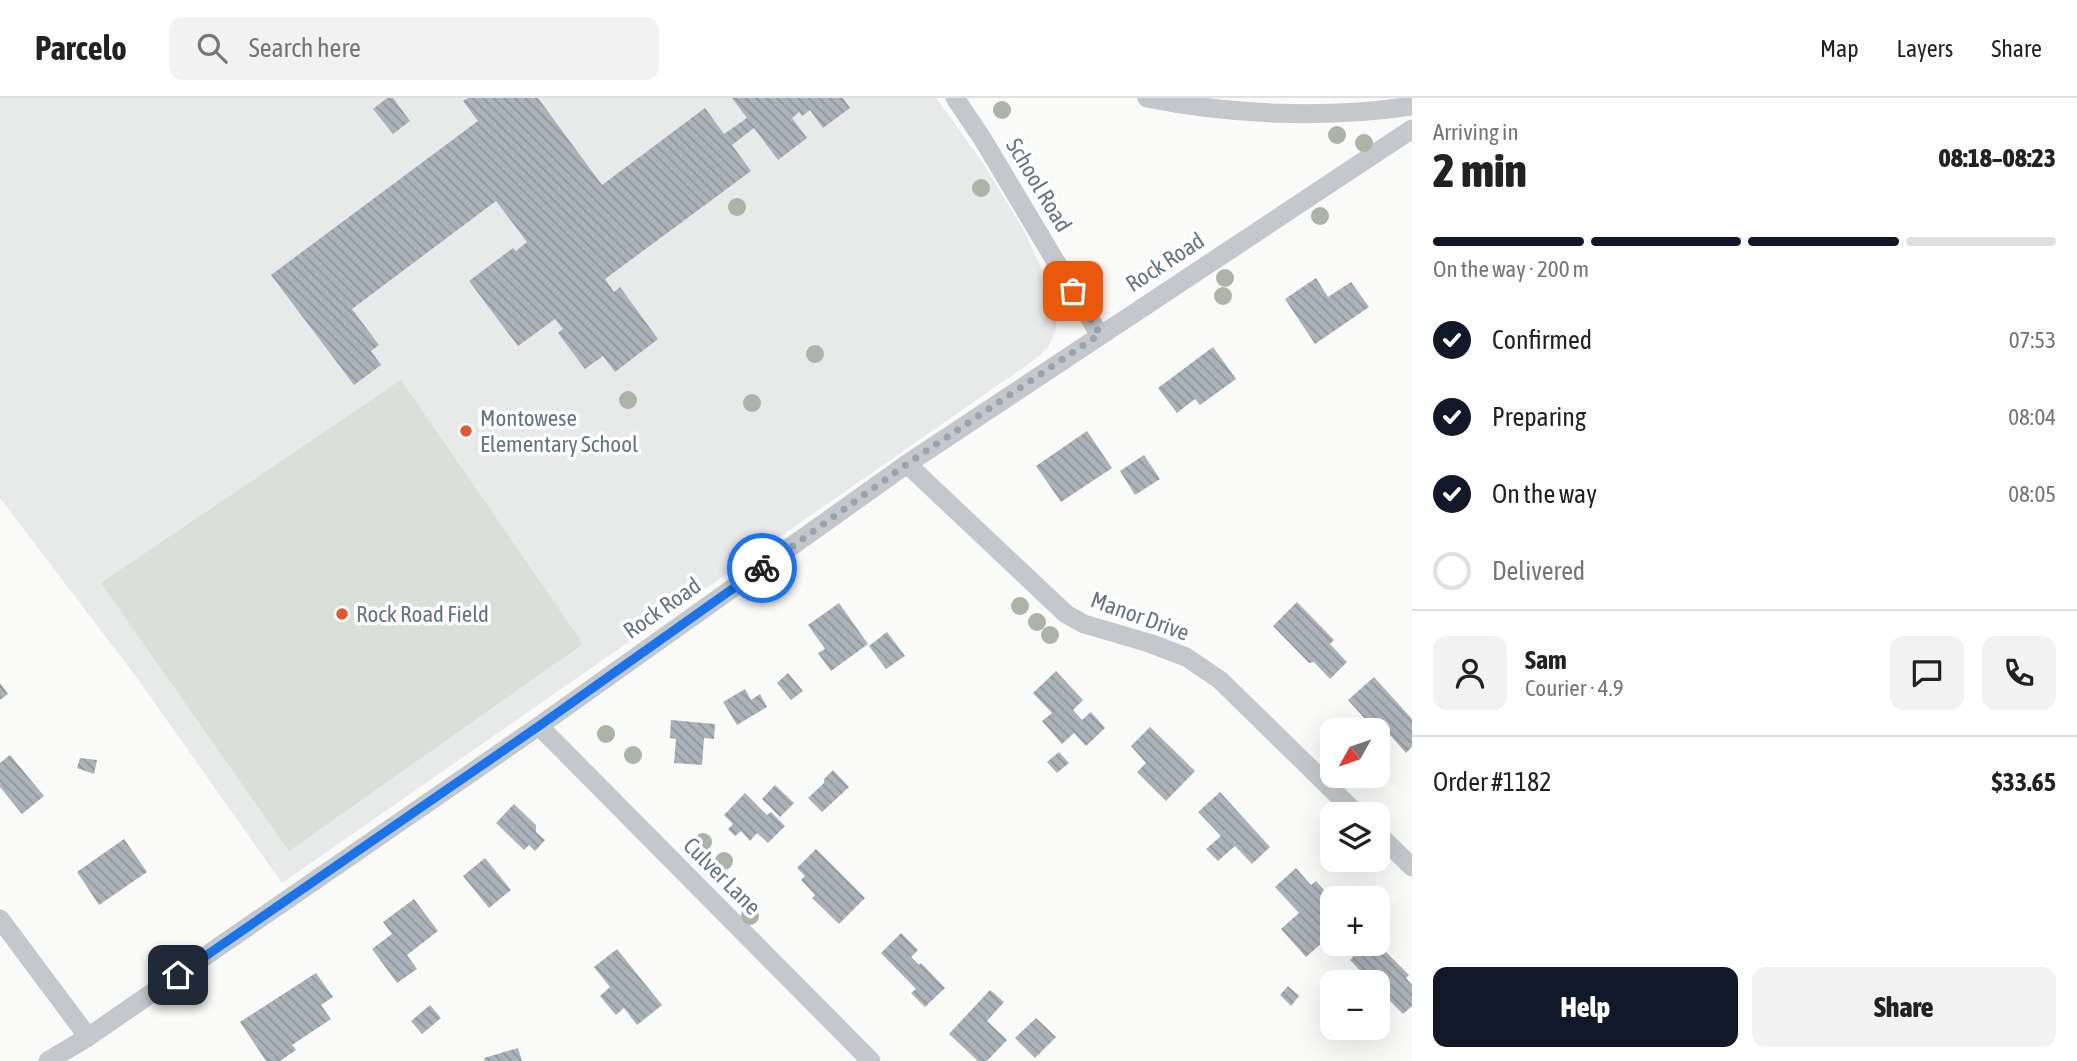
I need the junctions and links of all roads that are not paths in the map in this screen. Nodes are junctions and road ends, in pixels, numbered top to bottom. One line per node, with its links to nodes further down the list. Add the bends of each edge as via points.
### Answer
1 (954, 98): 5 (street, School Road)
2 (1147, 98): 3 (street, via 1273,113)
3 (1412, 106)
4 (1412, 129): 5 (street, Rock Road)
5 (1100, 334): 6 (street, Rock Road)
6 (907, 464): 7 (street, Rock Road); 8 (street, Manor Drive, via 1066,614 1186,657 1220,680)
7 (539, 726): 12 (street, Rock Road); 14 (street, Culver Lane)
8 (1345, 802)
9 (1390, 846): 10 (street)
10 (1412, 867)
11 (0, 919): 12 (street)
12 (88, 1037): 13 (street, Rock Road)
13 (48, 1061)
14 (871, 1061)

